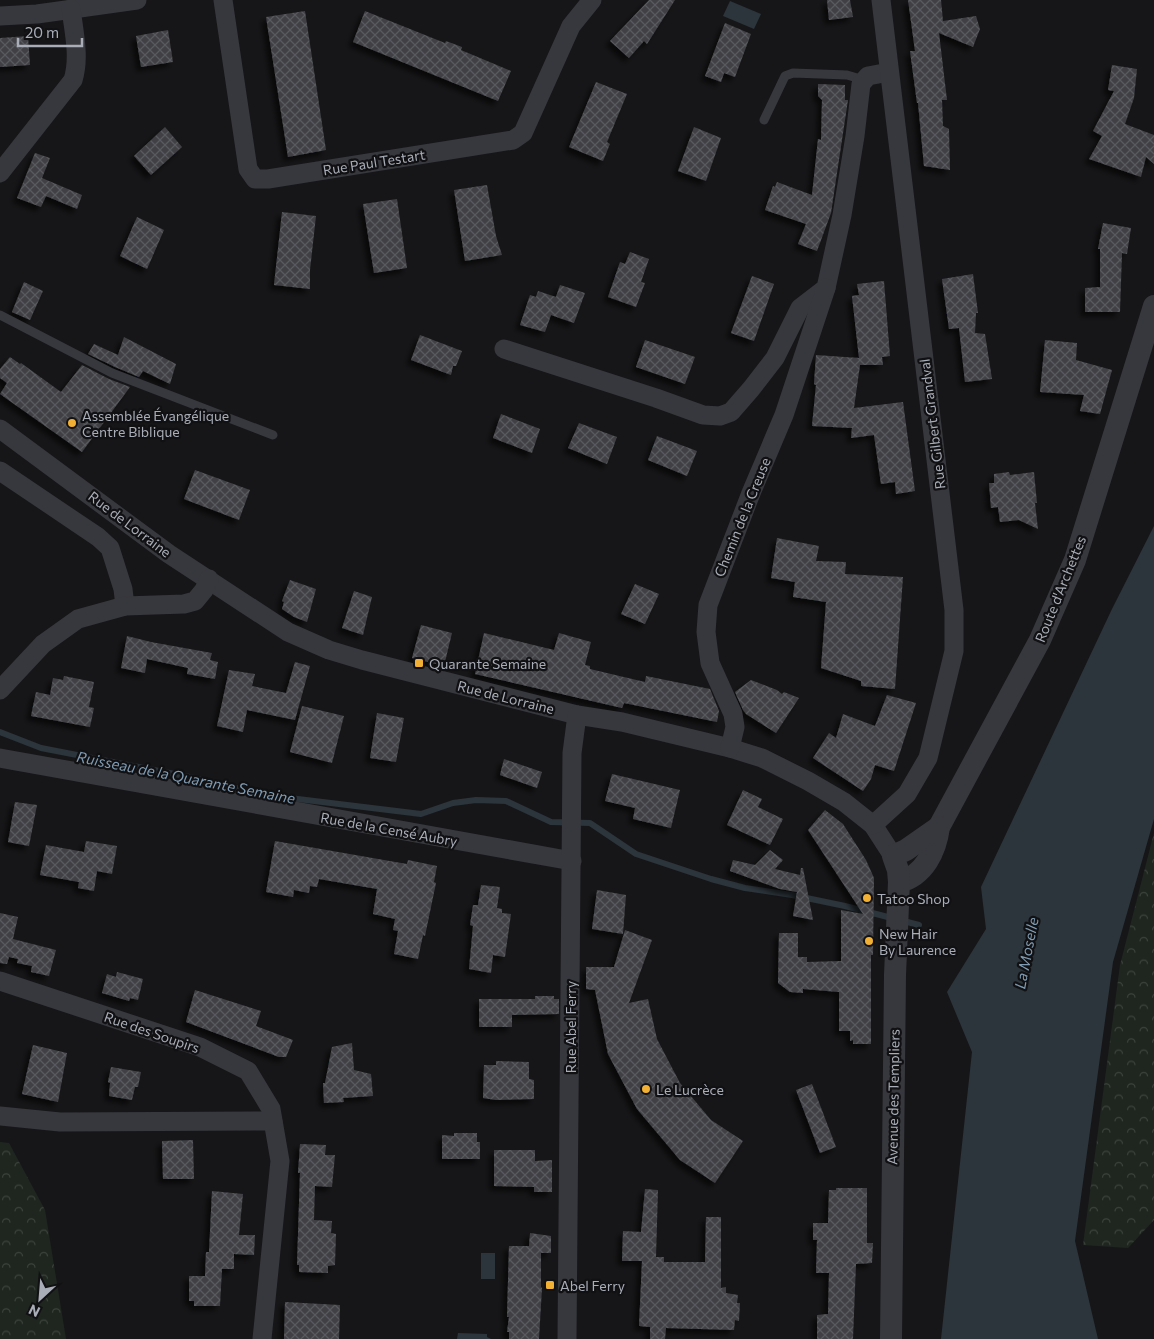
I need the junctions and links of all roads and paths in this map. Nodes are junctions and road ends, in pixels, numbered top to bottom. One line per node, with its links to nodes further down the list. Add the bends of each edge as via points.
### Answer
1 (137, 0): 5 (street)
2 (223, 0): 3 (street, Rue Paul Testart, via 248,169 256,179 513,140 523,133 571,26)
3 (592, 0)
4 (881, 0): 7 (street, Rue Gilbert Grandval)
5 (70, 9): 6 (street); 10 (street, via 76,69 73,80)
6 (0, 16)
7 (889, 72): 8 (street, via 868,76); 24 (street, Rue Gilbert Grandval, via 954,610 954,651 928,758 907,794)
8 (864, 80): 9 (lane, via 847,75 793,73 785,76); 11 (street, Chemin de la Creuse, via 842,215)
9 (764, 120)
10 (0, 173)
11 (826, 288): 14 (street, via 800,308 775,358 752,389 731,412 720,416 703,415); 22 (street, Chemin de la Creuse, via 784,415 708,605 706,632 710,663 733,714 735,727)
12 (1154, 306): 25 (street, Route d'Archettes, via 1075,560 1040,640)
13 (0, 315): 16 (lane, via 112,373)
14 (504, 349)
15 (0, 428): 18 (street, Rue de Lorraine, via 169,554)
16 (274, 435)
17 (0, 471): 19 (street, via 110,548)
18 (209, 579): 19 (street, via 195,600 184,604); 21 (street, Rue de Lorraine, via 288,632 329,650)
19 (125, 606): 20 (street, via 78,619 43,644)
20 (0, 690)
21 (577, 715): 22 (street, Rue de Lorraine, via 622,722); 27 (street, Rue Abel Ferry, via 572,753)
22 (730, 748): 24 (street, Rue de Lorraine, via 762,758 808,781 844,802)
23 (0, 758): 27 (street, Rue de la Censé Aubry)
24 (873, 825): 26 (street, Rue de Lorraine)
25 (939, 827): 26 (street, Route d'Archettes); 28 (street, Route d'Archettes, via 937,845 925,864 914,877)
26 (894, 856): 28 (street, Avenue des Templiers)
27 (572, 861): 33 (street, Rue Abel Ferry)
28 (899, 882): 34 (street, Avenue des Templiers)
29 (0, 981): 31 (street, Rue des Soupirs, via 200,1048 248,1071 271,1109)
30 (0, 1116): 31 (street, via 60,1122)
31 (273, 1121): 32 (street, Rue des Soupirs, via 280,1161)
32 (262, 1339)
33 (567, 1339)
34 (891, 1339)

